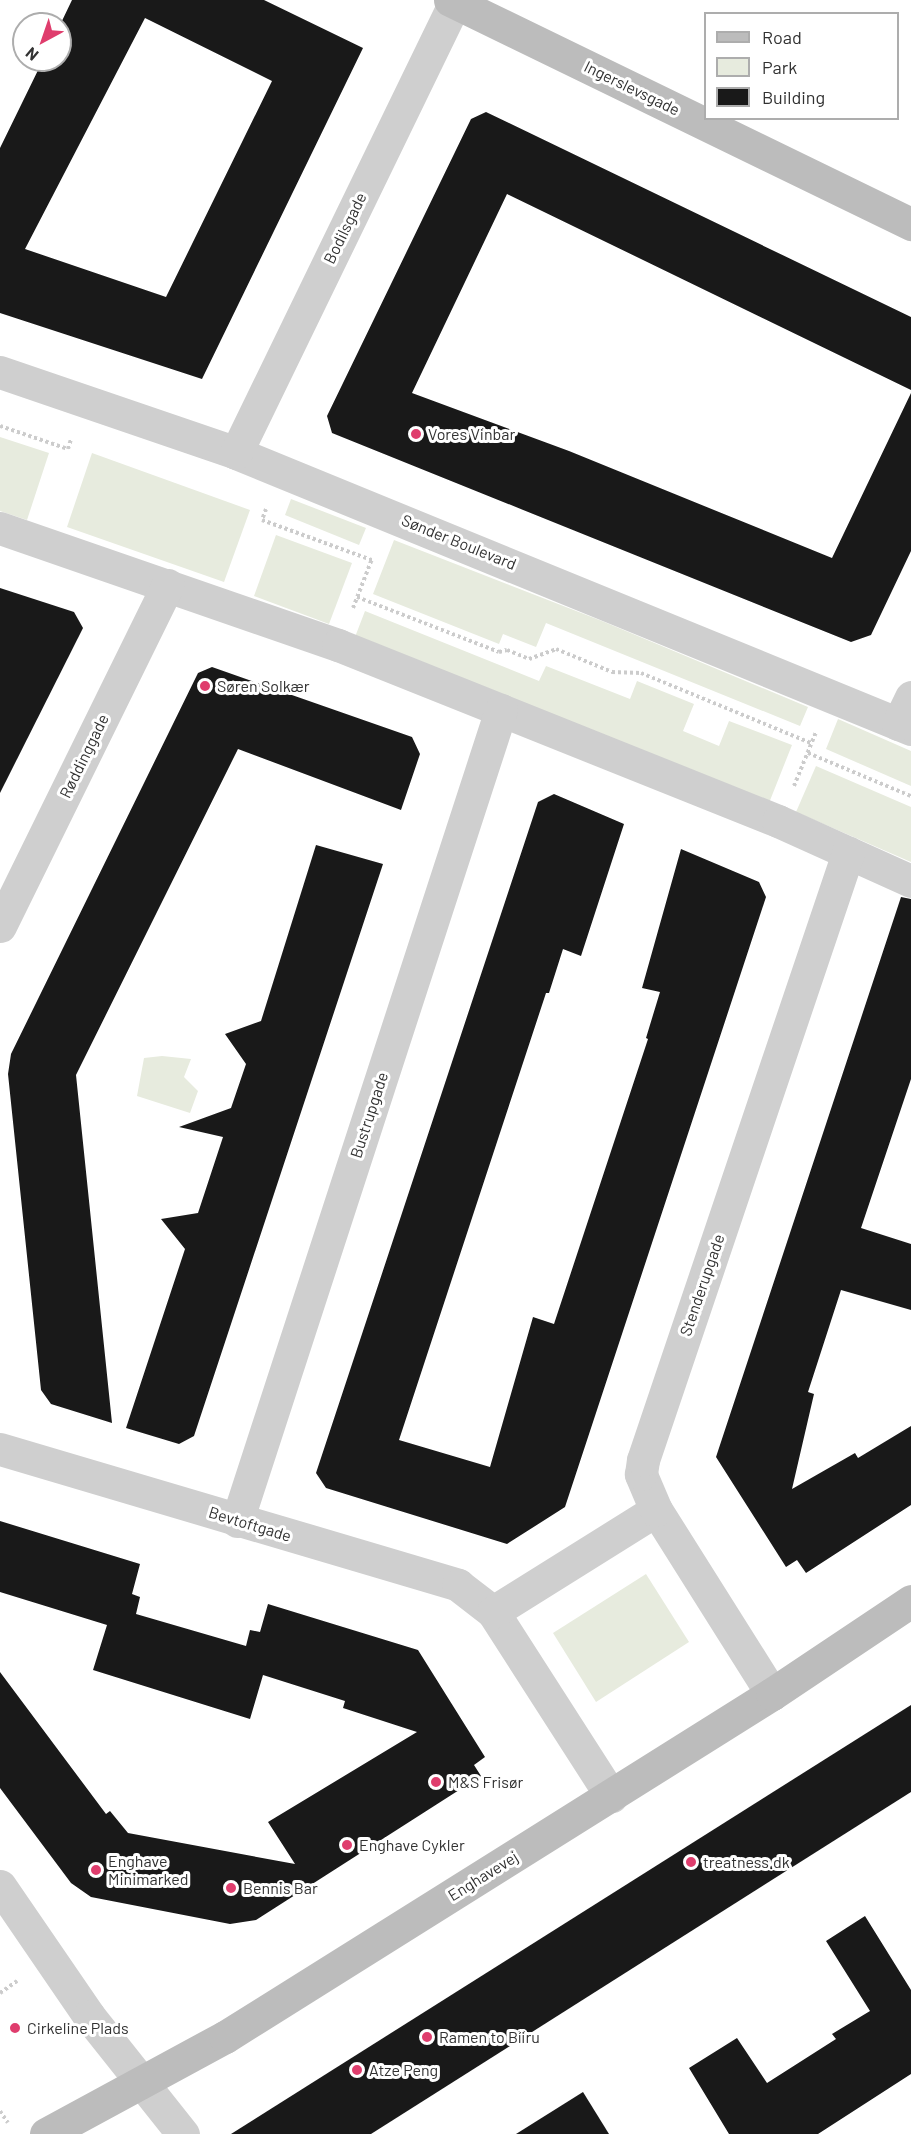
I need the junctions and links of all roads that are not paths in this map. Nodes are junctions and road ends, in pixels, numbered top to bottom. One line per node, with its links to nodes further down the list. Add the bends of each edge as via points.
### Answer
1 (453, 1): 2 (street, Ingerslevsgade); 4 (street, Bodilsgade)
2 (911, 224)
3 (0, 372): 4 (street, Sønder Boulevard)
4 (236, 453): 8 (street, Sønder Boulevard, via 832,695)
5 (0, 528): 6 (street)
6 (168, 585): 7 (street, via 338,645); 11 (street, Røddinggade)
7 (501, 710): 9 (street); 14 (street, Bustrupgade)
8 (907, 717)
9 (848, 853): 10 (street); 13 (street, Stenderupgade, via 643,1460 643,1481)
10 (911, 881)
11 (0, 926)
12 (0, 1449): 14 (street, Bevtoftgade)
13 (656, 1510): 16 (street); 17 (street, Stenderupgade)
14 (237, 1521): 16 (street, Bevtoftgade, via 458,1586)
15 (911, 1601): 17 (street, Enghavevej)
16 (493, 1612): 18 (street, Bevtoftgade)
17 (772, 1694): 18 (street, Enghavevej)
18 (611, 1796): 20 (street, Enghavevej, via 225,2037)
19 (0, 1886): 20 (street, via 89,2016)
20 (142, 2082): 21 (street, Enghavevej); 22 (street)
21 (46, 2134)
22 (183, 2134)

